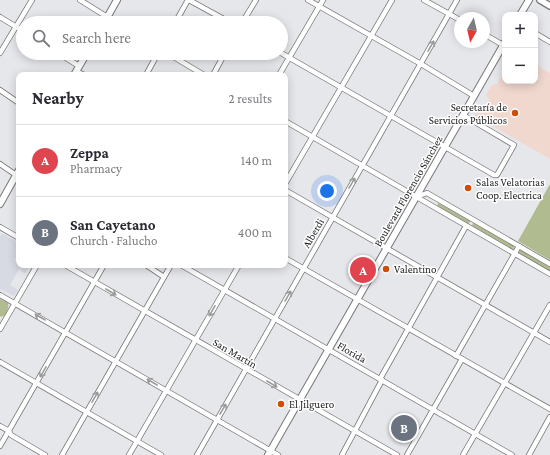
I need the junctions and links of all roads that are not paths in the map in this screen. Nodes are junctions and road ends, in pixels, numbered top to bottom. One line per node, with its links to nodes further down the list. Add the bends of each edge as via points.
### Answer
1 (32, 0): 17 (street)
2 (80, 0): 18 (street)
3 (117, 0): 19 (main road)
4 (189, 0): 20 (street); 21 (street)
5 (256, 0): 22 (street)
6 (308, 0): 14 (street)
7 (323, 0): 14 (street)
8 (392, 0): 27 (street)
9 (424, 0): 16 (street)
10 (457, 0): 16 (street, Alberdi)
11 (529, 0): 15 (main road)
12 (540, 0): 13 (street)
13 (550, 6)
14 (319, 7): 27 (street); 33 (street)
15 (522, 12)
16 (449, 14): 24 (street); 39 (street, Alberdi, one-way to 16)
17 (23, 16)
18 (101, 16)
19 (108, 16)
20 (179, 16)
21 (218, 16)
22 (246, 16)
23 (0, 17): 25 (street)
24 (454, 17)
25 (16, 27): 32 (street)
26 (538, 35): 30 (street)
27 (372, 36): 39 (street); 45 (street)
28 (490, 37): 29 (street)
29 (502, 42)
30 (550, 42)
31 (502, 47): 47 (main road, Boulevard Florencio Sánchez)
32 (0, 53)
33 (290, 58): 44 (street); 45 (street)
34 (65, 60): 40 (street)
35 (83, 60): 40 (main road)
36 (154, 60): 41 (street)
37 (179, 60): 42 (street)
38 (221, 60): 43 (street)
39 (421, 64): 47 (street); 50 (street, Alberdi)
40 (76, 71)
41 (148, 72)
42 (199, 72)
43 (215, 72)
44 (282, 72)
45 (342, 88): 50 (street); 52 (street)
46 (0, 90): 48 (street)
47 (474, 96): 49 (main road, Boulevard Florencio Sánchez)
48 (16, 101)
49 (463, 115): 53 (main road, Boulevard Florencio Sánchez); 53 (street, via 514,145 497,175)
50 (391, 116): 53 (street); 55 (street, Alberdi)
51 (288, 123): 52 (street)
52 (312, 137): 55 (street); 58 (street)
53 (445, 146): 60 (main road, Boulevard Florencio Sánchez)
54 (0, 164): 56 (street)
55 (362, 166): 60 (street); 62 (street, Alberdi, one-way to 55)
56 (16, 173)
57 (16, 177): 61 (main road)
58 (288, 179)
59 (288, 192): 62 (street)
60 (416, 197): 63 (street, via 427,193); 64 (street); 68 (main road, Boulevard Florencio Sánchez)
61 (0, 204)
62 (333, 217): 68 (street); 79 (street, Alberdi)
63 (473, 220): 64 (street); 67 (street)
64 (467, 227): 69 (street); 82 (street)
65 (0, 228): 66 (street)
66 (16, 236)
67 (519, 246): 69 (street); 71 (street)
68 (387, 248): 82 (street); 86 (main road, Boulevard Florencio Sánchez)
69 (514, 254): 80 (street); 89 (street)
70 (288, 260): 79 (street)
71 (550, 264)
72 (35, 268): 87 (street)
73 (70, 268): 83 (street, San Martín)
74 (102, 268): 83 (street)
75 (150, 268): 81 (street)
76 (169, 268): 81 (street)
77 (186, 268): 84 (street, Florida)
78 (237, 268): 84 (street)
79 (304, 268): 86 (street); 91 (street, Alberdi, one-way to 79)
80 (550, 274)
81 (164, 277): 90 (street)
82 (438, 277): 89 (street); 92 (street)
83 (95, 282): 90 (street, San Martín, one-way to 90); 94 (street)
84 (224, 290): 91 (street, Florida); 96 (street, one-way to 96)
85 (0, 295): 87 (street)
86 (357, 299): 92 (street); 98 (main road, Boulevard Florencio Sánchez)
87 (15, 303): 93 (street); 94 (street, one-way to 87)
88 (550, 304): 95 (street)
89 (486, 305): 95 (street); 99 (street)
90 (145, 311): 96 (street, San Martín); 101 (street)
91 (275, 319): 98 (street, Florida); 103 (street, Alberdi)
92 (409, 328): 99 (street); 104 (street)
93 (0, 330)
94 (66, 332): 101 (street); 105 (street, one-way to 105)
95 (534, 333): 97 (street); 106 (street)
96 (195, 340): 103 (street, San Martín); 107 (street)
97 (550, 342)
98 (329, 349): 104 (street, Florida); 108 (main road, Boulevard Florencio Sánchez)
99 (456, 356): 100 (street)
100 (462, 359): 106 (street); 110 (street)
101 (116, 361): 107 (street, one-way to 101); 111 (street, one-way to 101)
102 (0, 362): 105 (street)
103 (246, 369): 108 (street, San Martín, one-way to 108); 113 (street, Alberdi, one-way to 103)
104 (381, 380): 110 (street, Florida); 116 (street)
105 (37, 383): 111 (street); 115 (street)
106 (505, 383): 109 (street); 117 (street)
107 (166, 391): 113 (street); 118 (street)
108 (300, 400): 116 (street, San Martín); 120 (main road, Boulevard Florencio Sánchez)
109 (550, 409)
110 (433, 410): 117 (street, Florida); 129 (street)
111 (87, 412): 118 (street); 122 (street)
112 (550, 417): 132 (street)
113 (217, 420): 120 (street); 125 (street, Alberdi)
114 (0, 426): 115 (street)
115 (9, 431): 119 (street); 121 (street, via 11,435)
116 (355, 431): 127 (street); 128 (street, San Martín)
117 (476, 434): 130 (street); 131 (street, Florida)
118 (137, 441): 123 (street); 124 (street)
119 (0, 446)
120 (270, 453): 126 (street)
121 (45, 455)
122 (62, 455)
123 (129, 455)
124 (162, 455)
125 (197, 455)
126 (278, 455)
127 (342, 455)
128 (397, 455)
129 (407, 455)
130 (463, 455)
131 (512, 455)
132 (529, 455)

